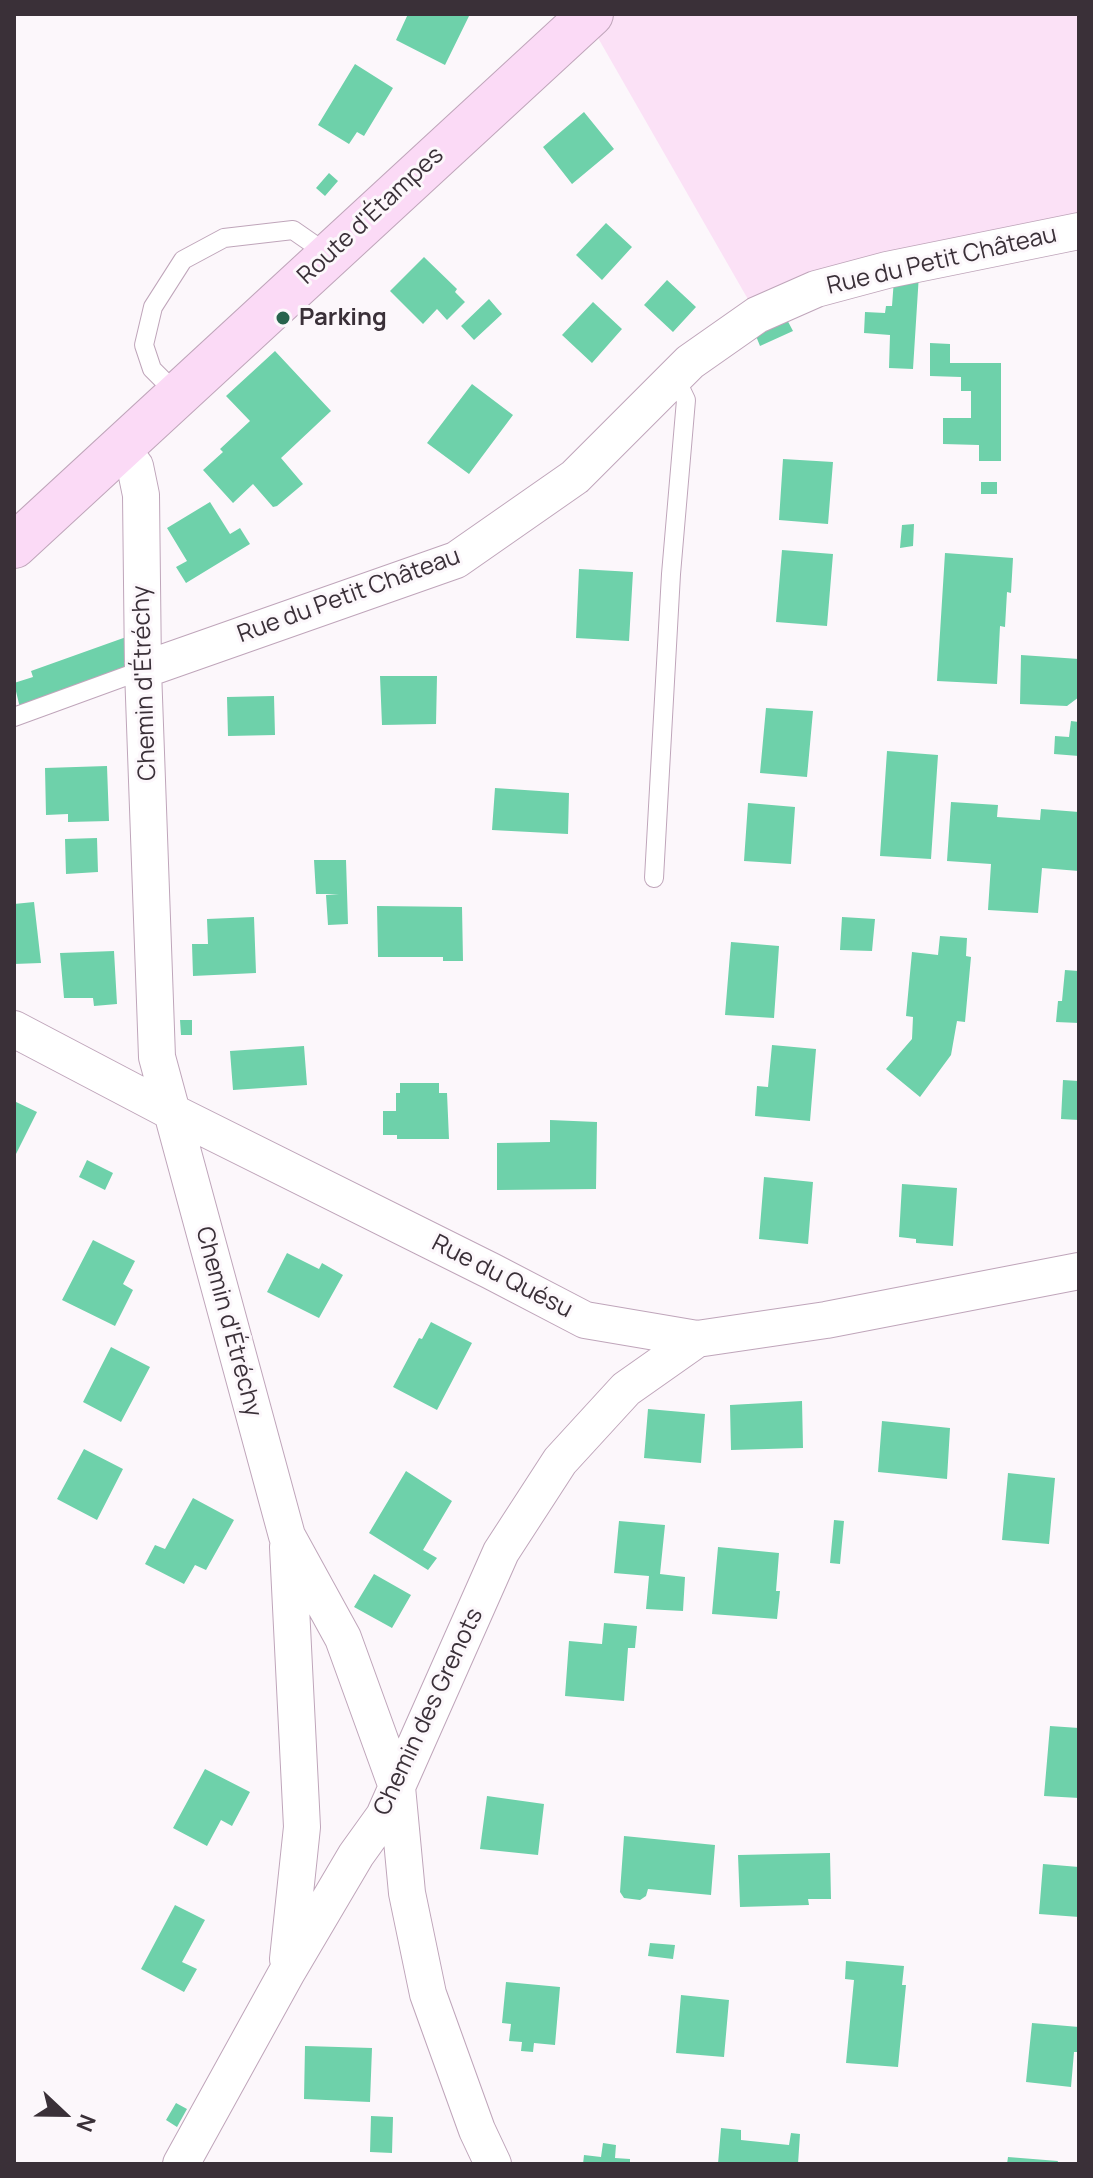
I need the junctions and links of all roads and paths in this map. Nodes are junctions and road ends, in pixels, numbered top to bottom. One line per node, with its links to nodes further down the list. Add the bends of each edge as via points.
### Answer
1 (589, 15): 3 (main road, Route d'Étampes)
2 (1079, 231): 4 (street, Rue du Petit Château, via 816,289 757,315)
3 (329, 255): 5 (main road, Route d'Étampes); 5 (lane, via 293,230 224,238 183,260 153,307 144,345 152,369)
4 (675, 377): 8 (street, Rue du Petit Château, via 575,477 456,560); 10 (lane, via 686,400)
5 (178, 395): 6 (main road, Route d'Étampes)
6 (119, 449): 7 (main road, Route d'Étampes); 8 (street, Chemin d'Étréchy, via 135,466 141,495)
7 (14, 546)
8 (143, 670): 9 (lane, Rue du Petit Château); 12 (street, Chemin d'Étréchy, via 157,1057)
9 (14, 717)
10 (654, 878)
11 (14, 1029): 12 (street, Rue du Quésu)
12 (170, 1111): 14 (street, Rue du Quésu, via 585,1320); 15 (street, Chemin d'Étréchy)
13 (1079, 1271): 14 (street, Rue du Quésu)
14 (697, 1339): 16 (street, Chemin des Grenots, via 626,1389 560,1461 501,1552)
15 (287, 1536): 16 (street, Chemin d'Étréchy, via 343,1638); 17 (street, via 302,1827)
16 (397, 1787): 17 (street, Chemin des Grenots); 19 (street, Chemin d'Étréchy, via 407,1893 428,1994)
17 (287, 1972): 18 (street, Chemin des Grenots)
18 (181, 2164)
19 (493, 2164)

